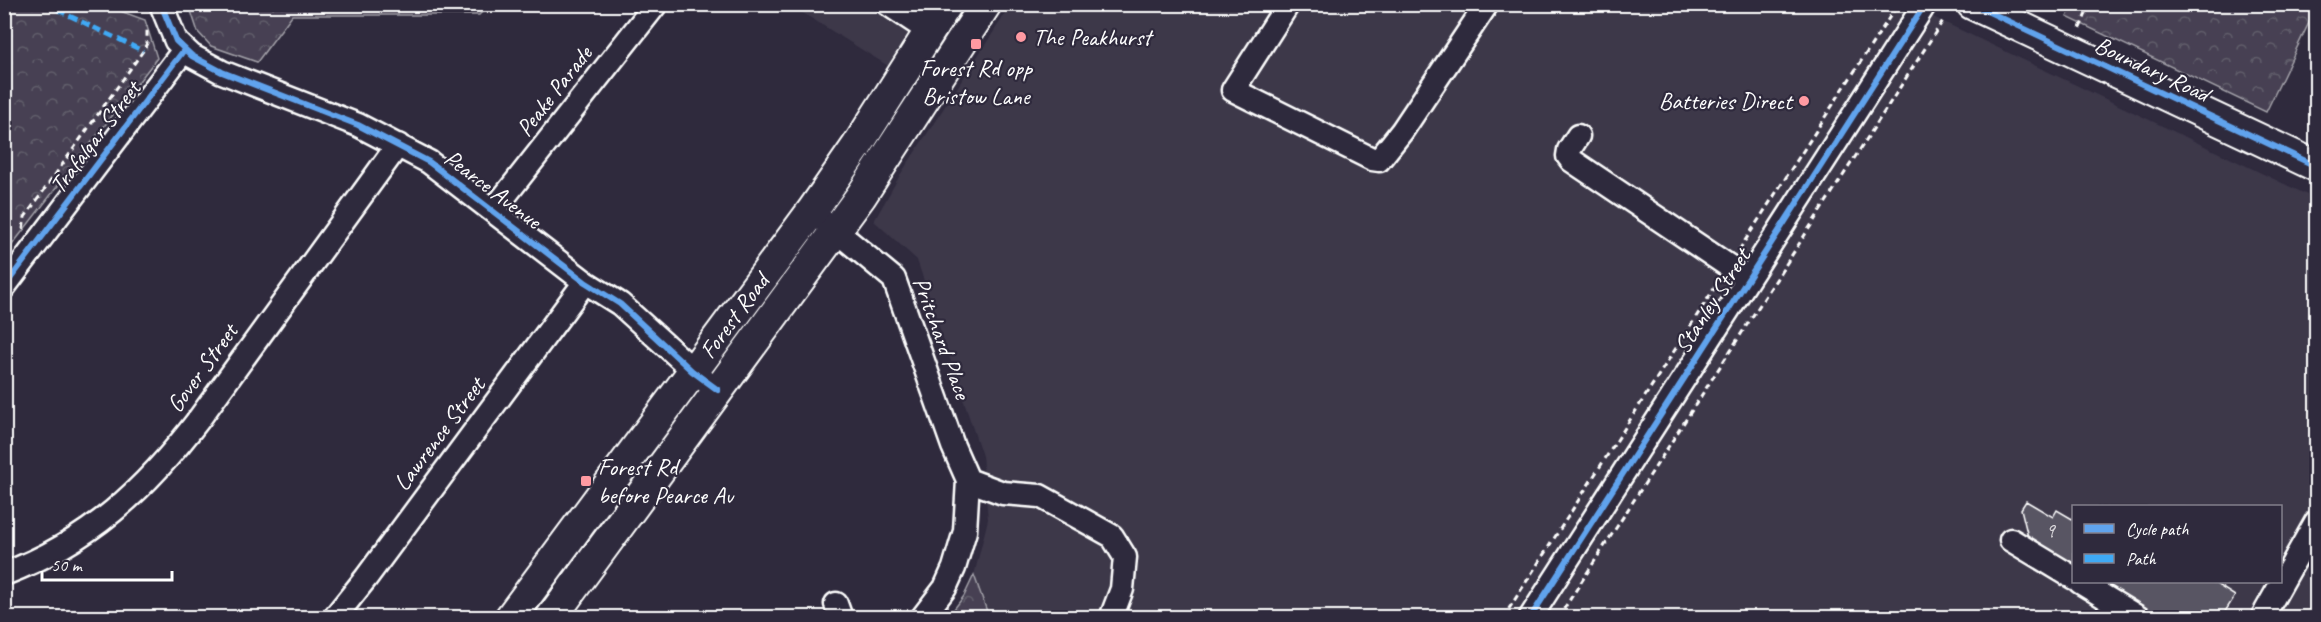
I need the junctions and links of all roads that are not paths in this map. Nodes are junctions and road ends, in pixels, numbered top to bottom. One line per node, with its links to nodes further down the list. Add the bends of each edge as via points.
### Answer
1 (656, 4): 15 (street, Peake Parade)
2 (947, 4): 10 (main road, Forest Road)
3 (986, 4): 17 (main road, Forest Road)
4 (1288, 4): 5 (street, via 1233,90 1379,160)
5 (1487, 4)
6 (1925, 4): 18 (street, Stanley Street)
7 (1972, 4): 14 (main road, Boundary Road)
8 (901, 8): 10 (street)
9 (154, 12): 11 (street)
10 (930, 32): 16 (main road, Forest Road)
11 (184, 50): 13 (street, Pearce Avenue, via 222,72 358,125); 20 (street, Trafalgar Street)
12 (1578, 136): 18 (street, via 1569,150 1570,160)
13 (398, 145): 15 (street, Pearce Avenue, via 429,162); 26 (street, Gover Street, via 166,461 126,501 87,532)
14 (2316, 166)
15 (494, 211): 19 (street, Pearce Avenue)
16 (812, 211): 17 (street, Pritchard Place); 21 (main road, Forest Road)
17 (837, 231): 22 (main road, Forest Road); 23 (street, Pritchard Place, via 894,279)
18 (1748, 279): 35 (street, Stanley Street)
19 (585, 282): 21 (street, Pearce Avenue, via 620,304); 30 (street, Lawrence Street)
20 (4, 287)
21 (692, 371): 22 (street, Pearce Avenue); 31 (main road, Forest Road)
22 (718, 390): 32 (main road, Forest Road)
23 (968, 480): 33 (street, Pritchard Place, via 965,531 954,568 945,588); 34 (street, via 1003,493 1040,496 1112,536 1125,557 1122,589)
24 (2316, 522): 29 (street)
25 (2011, 540): 27 (street)
26 (4, 574)
27 (2072, 577)
28 (2081, 583): 36 (street)
29 (2268, 616)
30 (334, 618)
31 (510, 618)
32 (551, 618)
33 (922, 618)
34 (1111, 618)
35 (1530, 618)
36 (2139, 618)

